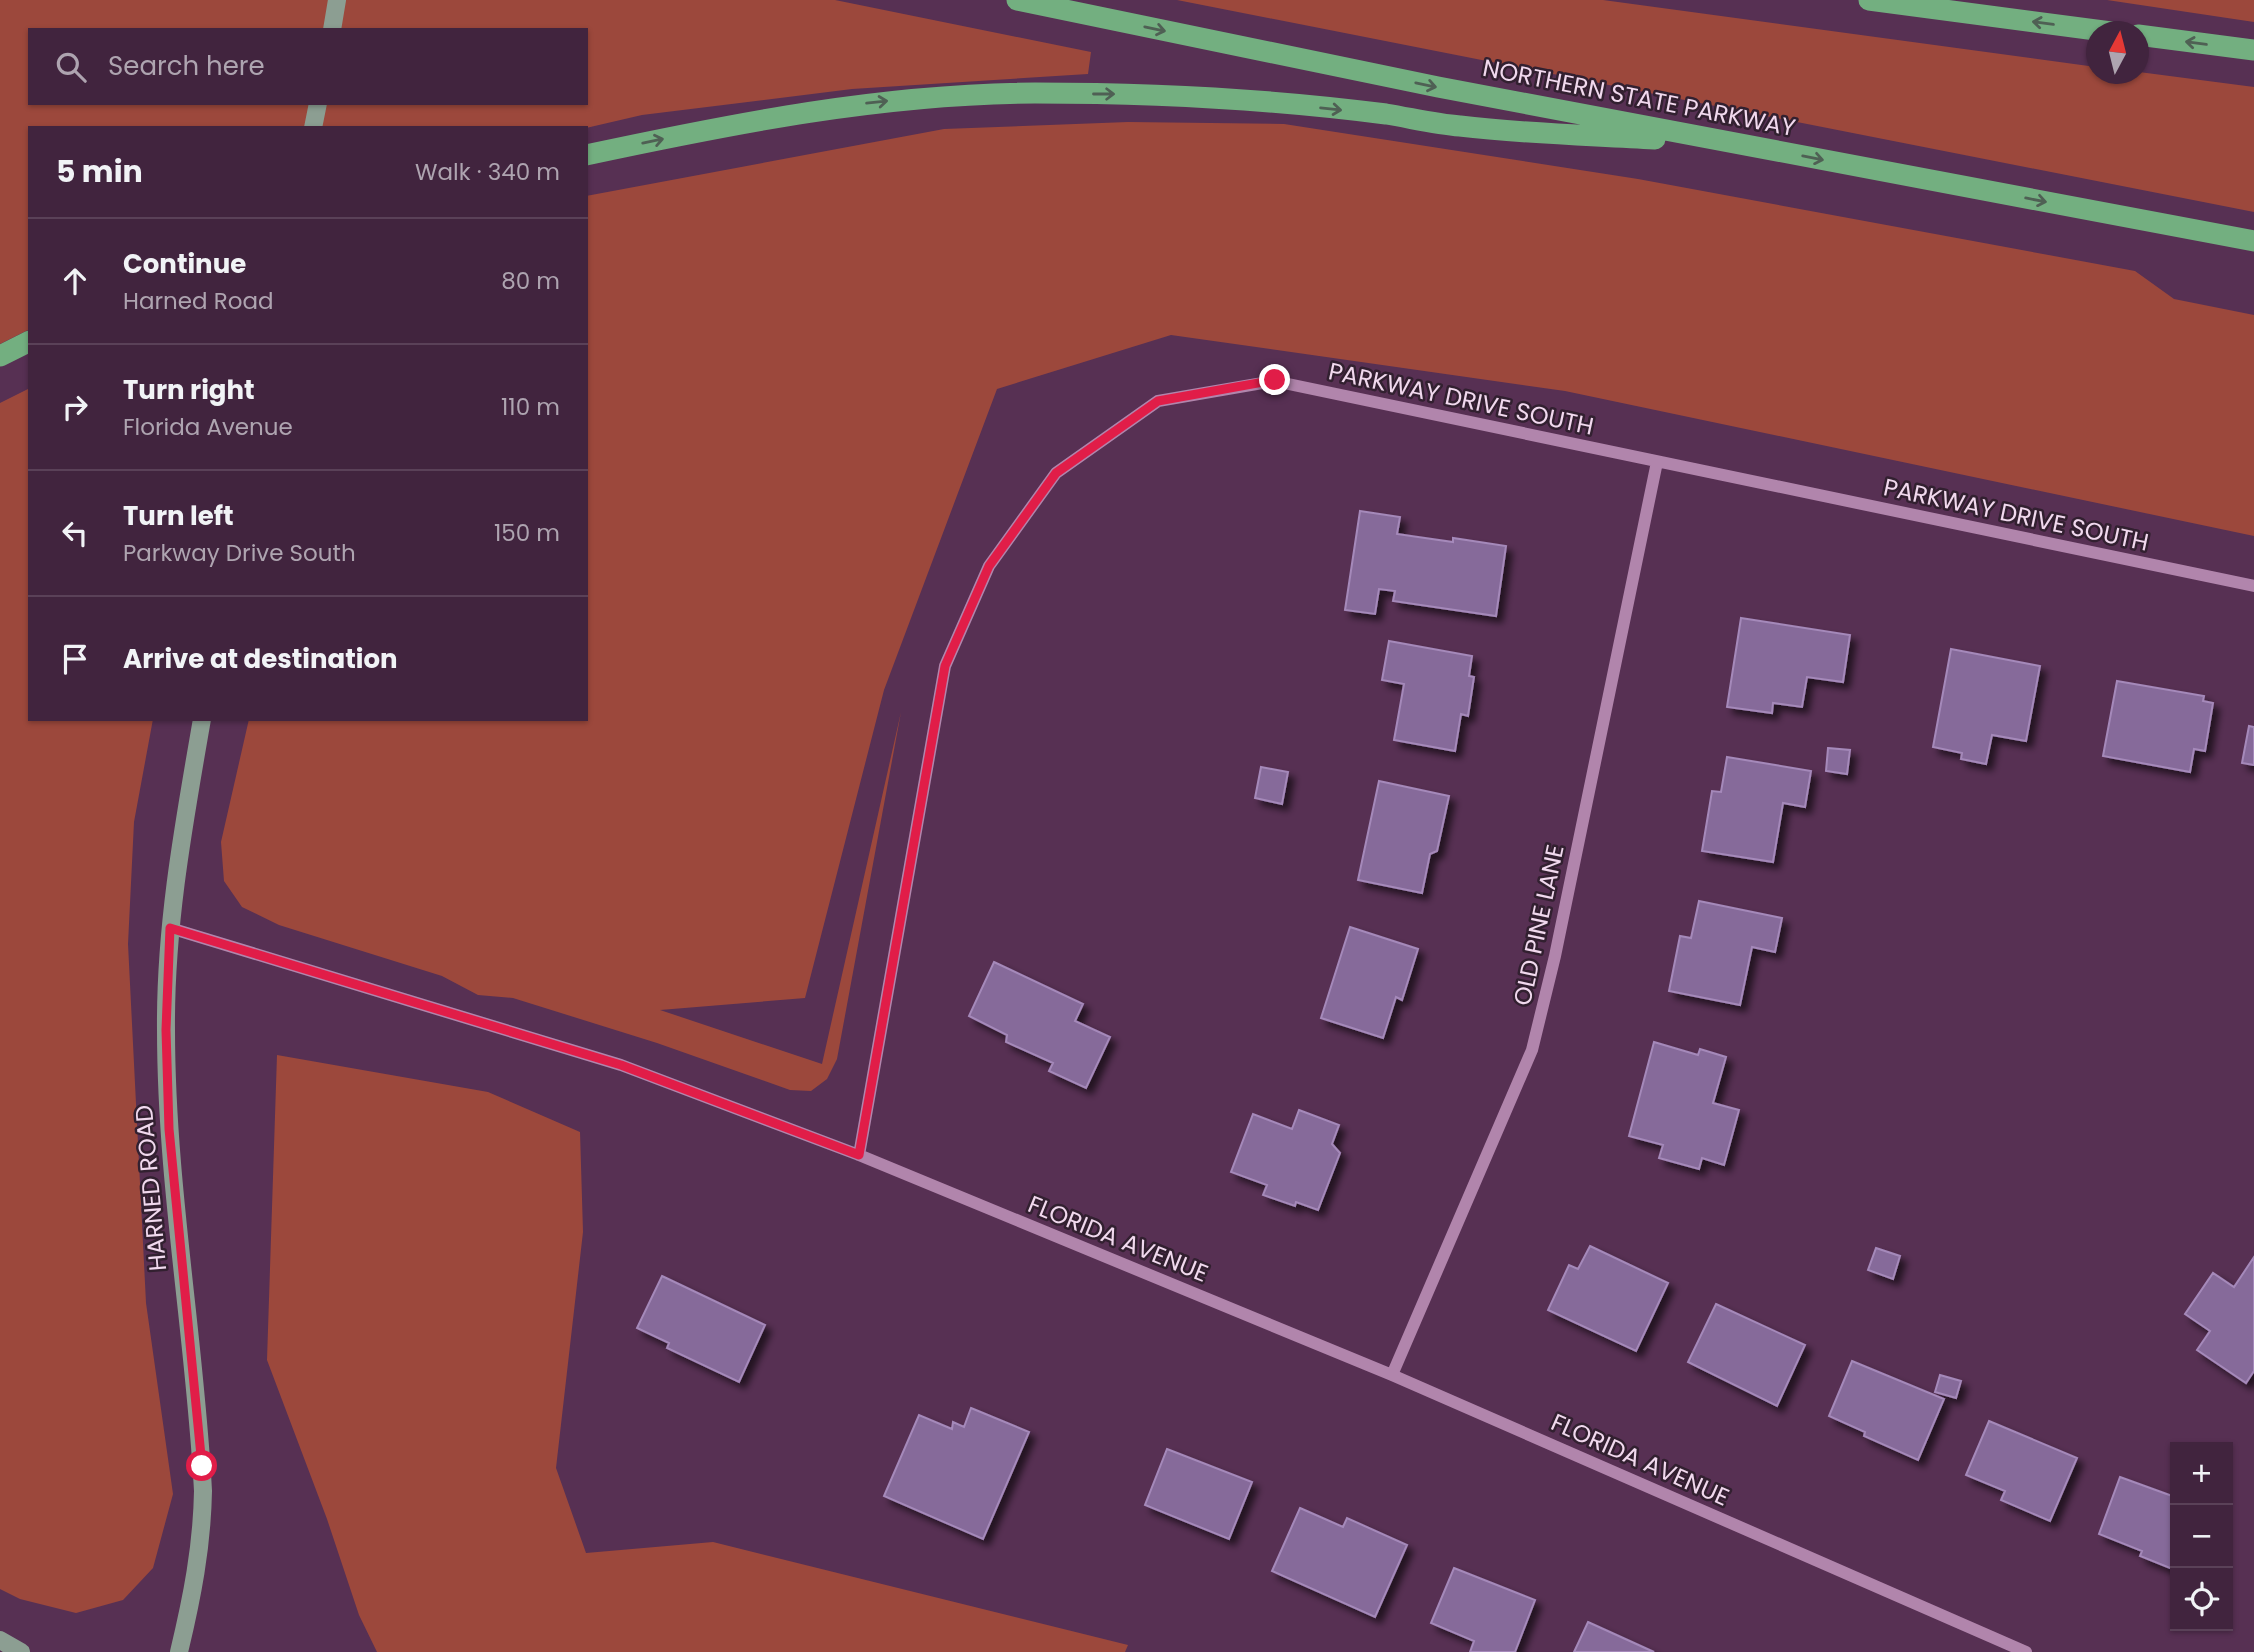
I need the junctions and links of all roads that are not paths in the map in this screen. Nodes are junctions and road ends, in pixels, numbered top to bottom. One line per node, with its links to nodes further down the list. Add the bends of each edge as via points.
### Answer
1 (337, 0): 4 (main road)
2 (1017, 0): 10 (highway, NORTHERN STATE PARKWAY, one-way to 10)
3 (1869, 0): 5 (highway, one-way to 3)
4 (332, 28)
5 (2086, 29)
6 (2149, 36): 7 (highway, one-way to 6)
7 (2254, 50)
8 (318, 105): 9 (main road)
9 (313, 126)
10 (1745, 146): 11 (highway, one-way to 10, via 874,102 1032,93 1205,98 1385,114 1460,126); 12 (highway, NORTHERN STATE PARKWAY, one-way to 12)
11 (588, 155)
12 (2254, 241)
13 (28, 342): 14 (highway)
14 (0, 356)
15 (1657, 462): 16 (street, PARKWAY DRIVE SOUTH); 19 (street, PARKWAY DRIVE SOUTH, via 1275,380 1158,401 1056,473 989,566 945,666); 20 (street, OLD PINE LANE, via 1532,1050)
16 (2254, 586)
17 (202, 721): 18 (main road, HARNED ROAD)
18 (170, 928): 19 (street, FLORIDA AVENUE, via 621,1065); 23 (main road, HARNED ROAD, via 169,1129 203,1491 199,1556)
19 (859, 1155): 20 (street, FLORIDA AVENUE)
20 (1392, 1375): 24 (street, FLORIDA AVENUE)
21 (0, 1640): 22 (main road)
22 (22, 1652)
23 (179, 1652)
24 (2026, 1652)

